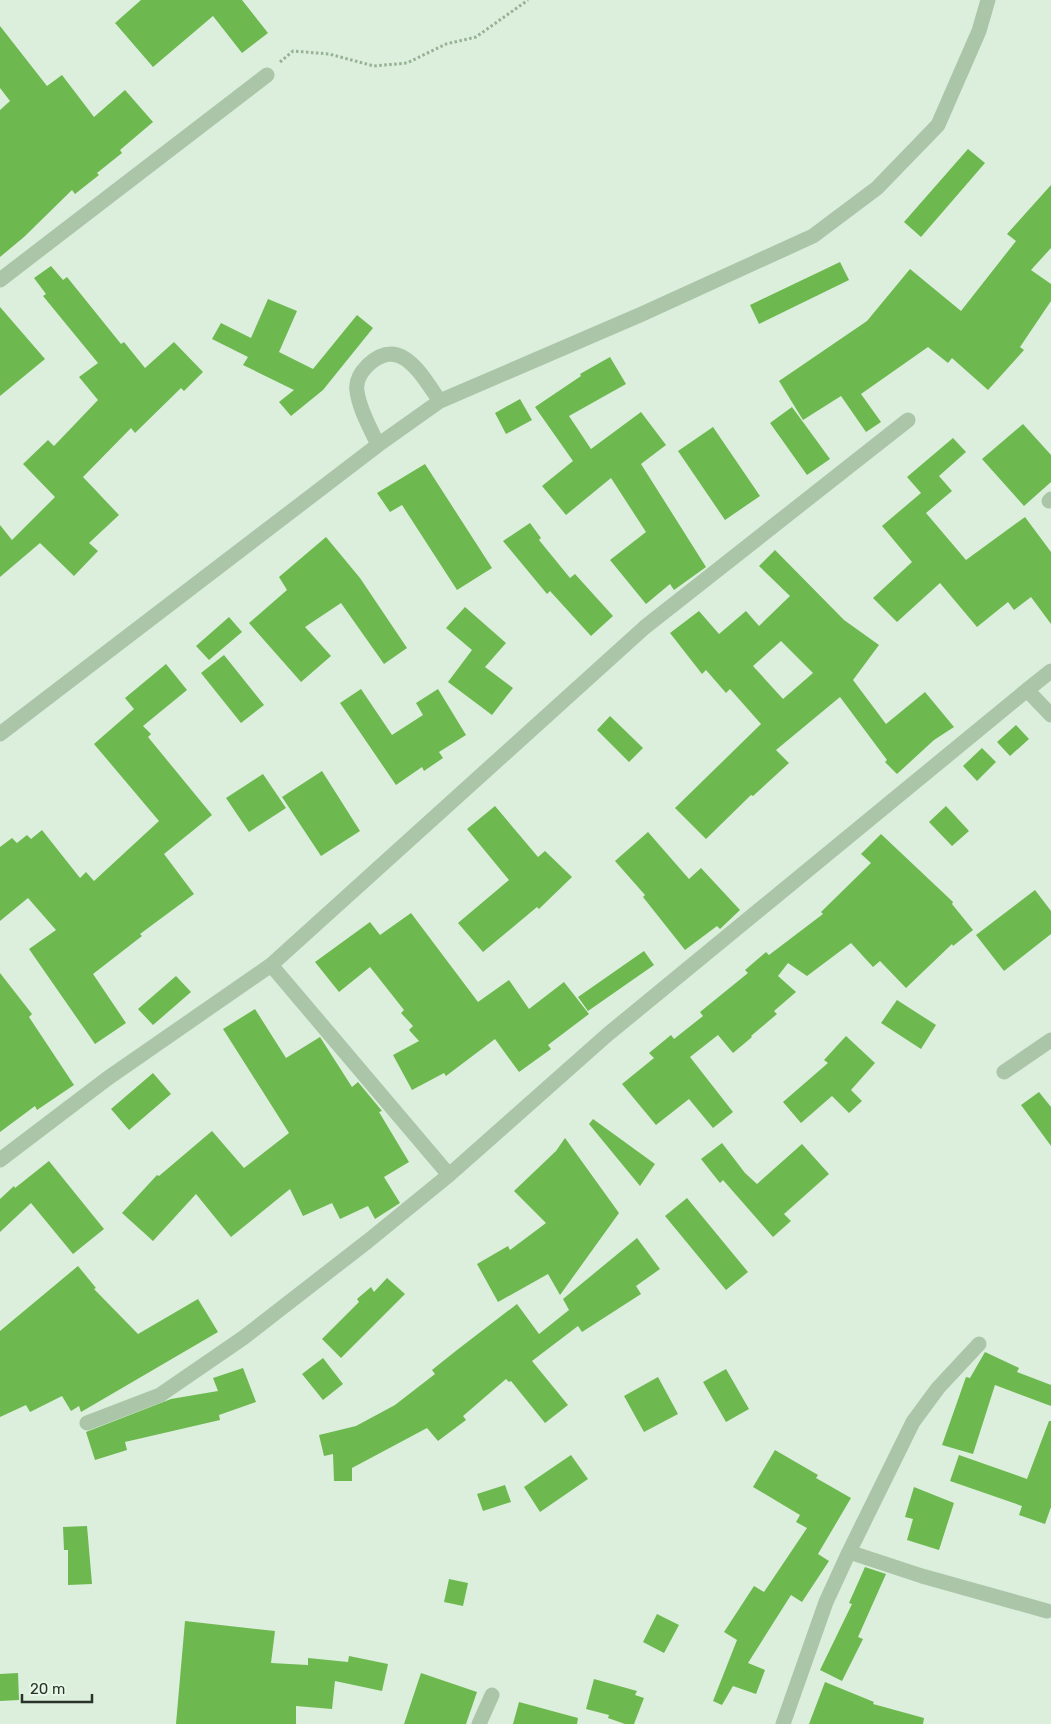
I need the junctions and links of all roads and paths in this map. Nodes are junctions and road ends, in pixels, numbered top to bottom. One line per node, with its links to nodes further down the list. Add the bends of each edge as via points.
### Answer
1 (528, 0): 3 (path, via 476,37 446,44 407,63 374,66 329,54 293,51)
2 (988, 0): 5 (street, via 979,31 938,125 877,188 813,236)
3 (267, 75): 4 (street)
4 (0, 280)
5 (440, 401): 7 (street); 7 (street, via 410,360 395,354 377,357 363,370 357,381 357,392)
6 (908, 420): 12 (street, via 645,628)
7 (378, 445): 11 (street)
8 (1051, 671): 9 (street)
9 (1027, 690): 10 (street); 16 (street, via 607,1035)
10 (1051, 716)
11 (0, 734)
12 (271, 965): 15 (street, via 108,1078); 16 (street)
13 (1051, 1040): 14 (street)
14 (1004, 1072)
15 (0, 1160)
16 (450, 1175): 18 (street, via 236,1344 160,1395)
17 (979, 1344): 19 (street, via 938,1388 913,1422)
18 (87, 1424)
19 (849, 1552): 20 (street); 23 (street, via 826,1602)
20 (1047, 1611)
21 (492, 1695): 22 (street)
22 (479, 1724)
23 (783, 1724)

